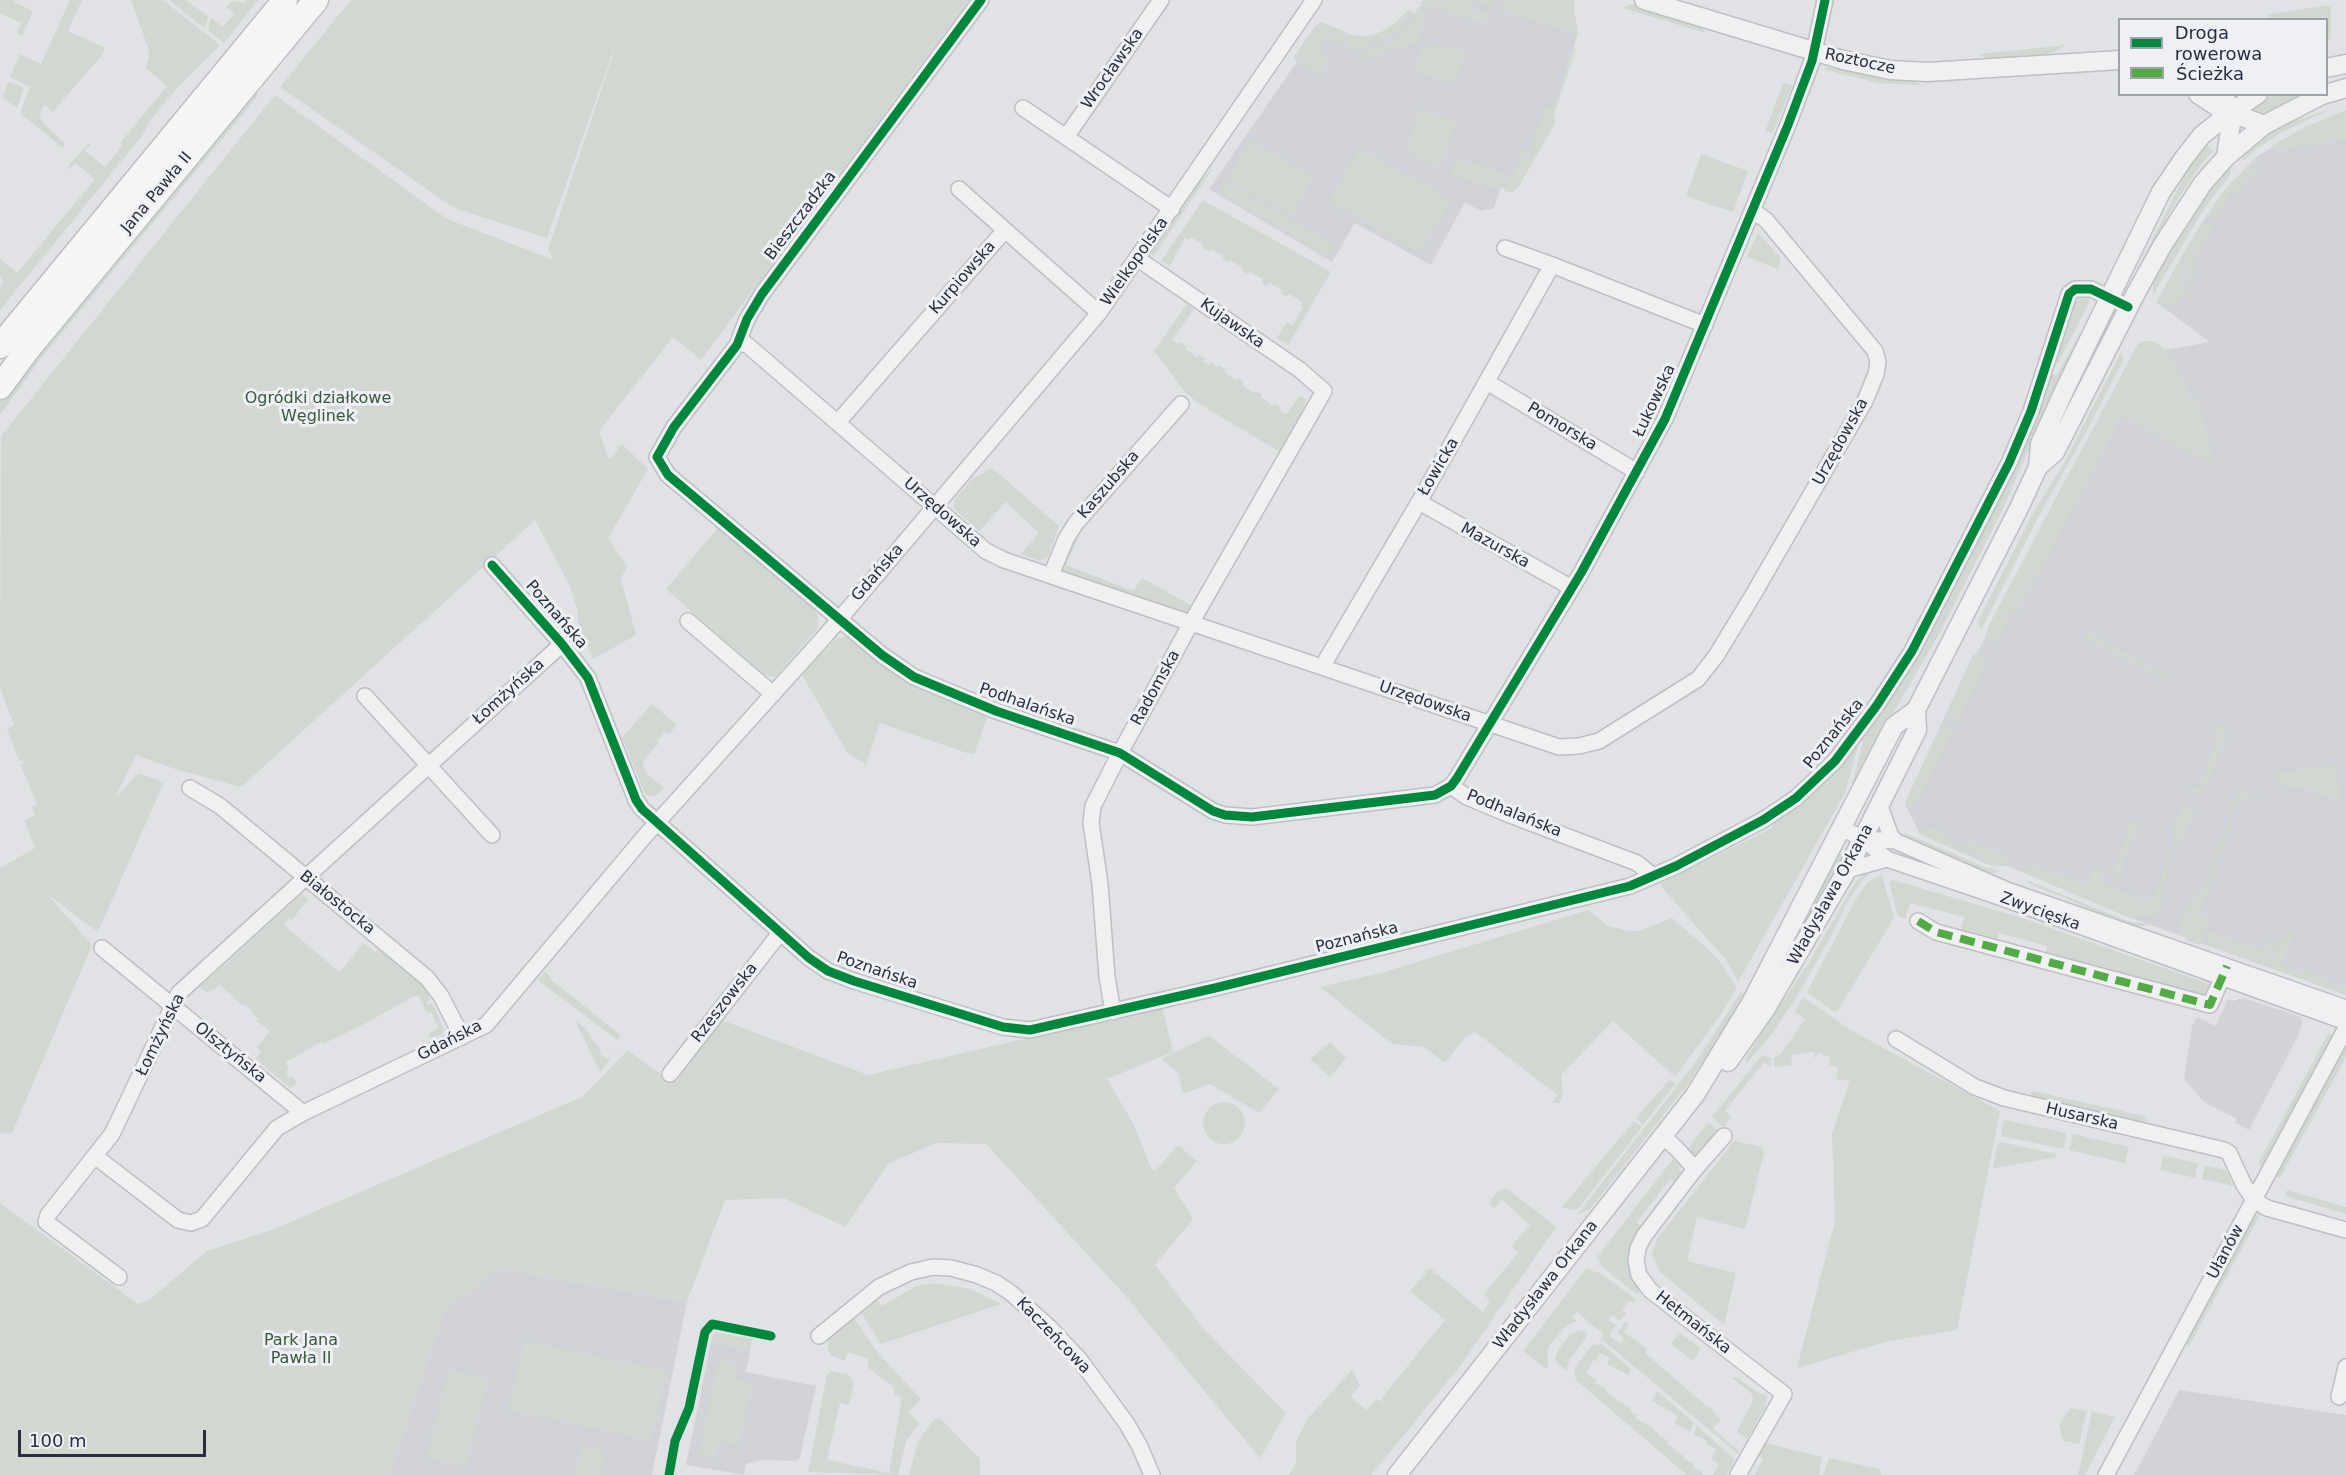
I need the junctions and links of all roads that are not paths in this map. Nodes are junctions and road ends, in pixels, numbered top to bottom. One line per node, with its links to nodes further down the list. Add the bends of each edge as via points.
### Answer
1 (285, 0): 36 (main road, Jana Pawła II)
2 (316, 0): 38 (main road, Jana Pawła II)
3 (981, 0): 35 (street, Bieszczadzka, via 762,294)
4 (1161, 0): 22 (street, Wrocławska)
5 (1314, 0): 25 (street, Wielkopolska)
6 (1644, 0): 8 (street, Roztocze)
7 (1826, 0): 8 (street, Łukowska)
8 (1814, 51): 9 (street, Roztocze, via 1876,68 1912,72); 26 (street, Łukowska)
9 (2118, 60)
10 (2346, 64): 11 (street)
11 (2328, 68)
12 (2346, 88): 13 (street)
13 (2328, 93)
14 (2225, 96): 19 (street)
15 (2255, 96): 19 (street)
16 (2321, 96): 20 (street)
17 (2202, 98): 19 (street); 21 (street)
18 (1023, 108): 22 (street)
19 (2230, 113): 20 (street); 21 (street, Władysława Orkana); 23 (street)
20 (2264, 125): 23 (street, Władysława Orkana)
21 (2202, 135): 31 (street, Władysława Orkana, via 2166,184)
22 (1066, 137): 25 (street)
23 (2226, 157): 32 (street, Władysława Orkana, via 2185,210)
24 (959, 189): 27 (street)
25 (1172, 209): 29 (street, Wielkopolska)
26 (1753, 211): 34 (street, Łukowska); 58 (street, Urzędowska, via 1766,220 1875,351 1876,374 1865,401 1753,595 1698,679 1599,741 1579,746 1559,747)
27 (1005, 230): 33 (street, Kurpiowska); 41 (street, Kurpiowska)
28 (1505, 248): 30 (street)
29 (1138, 259): 33 (street, Wielkopolska); 39 (street, Kujawska, via 1300,370)
30 (1552, 265): 34 (street); 37 (street, Łowicka)
31 (2108, 297): 32 (street, Poznańska); 43 (street, Władysława Orkana, via 2040,444); 72 (street, Poznańska, via 2084,287 2069,294 2031,411 1990,502 1912,651 1854,738 1796,798 1745,831)
32 (2128, 307): 43 (street, Władysława Orkana, via 2055,452)
33 (1099, 313): 46 (street, Wielkopolska)
34 (1705, 326): 44 (street, Łukowska, via 1665,420)
35 (737, 345): 41 (street, Urzędowska, via 745,343); 42 (street, Bieszczadzka, via 674,428)
36 (0, 346)
37 (1487, 382): 44 (street, Pomorska); 45 (street, Łowicka)
38 (0, 387)
39 (1324, 391): 52 (street, Radomska)
40 (1181, 404): 48 (street, Kaszubska, via 1076,523)
41 (838, 422): 46 (street, Urzędowska)
42 (657, 457): 50 (street, Podhalańska, via 668,475)
43 (2038, 467): 57 (street, Władysława Orkana)
44 (1636, 472): 49 (street, Łukowska)
45 (1419, 502): 49 (street, Mazurska); 54 (street, Łowicka)
46 (935, 507): 48 (street, Urzędowska, via 986,551); 50 (street, Gdańska)
47 (492, 565): 53 (street, Poznańska)
48 (1051, 575): 52 (street, Urzędowska)
49 (1572, 588): 58 (street, Łukowska)
50 (839, 618): 55 (street, Gdańska); 59 (street, Podhalańska, via 882,655 922,681)
51 (688, 621): 55 (street)
52 (1191, 623): 54 (street, Urzędowska); 59 (street, Radomska)
53 (562, 644): 60 (street, Łomżyńska); 64 (street, Poznańska, via 588,678 638,804)
54 (1322, 667): 58 (street, Urzędowska)
55 (773, 694): 64 (street, Gdańska)
56 (366, 696): 60 (street)
57 (1916, 710): 63 (street, Władysława Orkana, via 1917,730); 65 (street, Władysława Orkana, via 1894,726)
58 (1489, 723): 61 (street, Łukowska)
59 (1120, 753): 61 (street, Podhalańska, via 1213,811 1237,817 1425,797); 79 (street, Radomska, via 1094,806 1091,823)
60 (430, 764): 66 (street); 71 (street, Łomżyńska)
61 (1451, 786): 72 (street, Podhalańska, via 1510,816 1637,863)
62 (190, 788): 71 (street, Białostocka, via 220,806)
63 (1880, 806): 67 (street, Władysława Orkana); 68 (street)
64 (657, 822): 74 (street, Poznańska); 82 (street, Gdańska, via 486,1024)
65 (1842, 828): 67 (street, Zwycięska); 85 (street, Władysława Orkana, via 1751,1003)
66 (492, 835)
67 (1863, 839): 68 (street, Zwycięska); 69 (street, Zwycięska); 70 (street, Władysława Orkana)
68 (1895, 842): 76 (street, Zwycięska, via 2007,890)
69 (1887, 859): 70 (street); 76 (street, Zwycięska)
70 (1846, 870): 85 (street, Władysława Orkana, via 1752,1029)
71 (306, 876): 77 (street, Łomżyńska, via 184,988); 82 (street, Białostocka, via 427,978)
72 (1653, 876): 79 (street, Poznańska, via 1600,894)
73 (1918, 921): 76 (street, via 1936,932 2210,1005)
74 (780, 933): 79 (street, Poznańska, via 828,971 1003,1027 1030,1030); 84 (street, Rzeszowska)
75 (102, 948): 77 (street, Olsztyńska)
76 (2225, 972): 78 (street, Zwycięska); 80 (street, Zwycięska)
77 (171, 1006): 86 (street, Olsztyńska); 89 (street, Łomżyńska, via 122,1116)
78 (2346, 1008)
79 (1113, 1012)
80 (2346, 1022)
81 (2346, 1028): 91 (street, Ułanów)
82 (462, 1037): 86 (street, Gdańska)
83 (1896, 1039): 91 (street, Husarska, via 1975,1087 2004,1098 2224,1150)
84 (670, 1074)
85 (1695, 1095): 87 (street, Władysława Orkana)
86 (303, 1113): 89 (street, Gdańska, via 278,1128 202,1220 191,1223 178,1221)
87 (1663, 1136): 90 (street); 98 (street, Władysława Orkana)
88 (1724, 1136): 90 (street)
89 (96, 1157): 93 (street, Łomżyńska, via 46,1222)
90 (1695, 1169): 99 (street, Hetmańska, via 1644,1236 1636,1261 1639,1275 1650,1290 1784,1394)
91 (2254, 1200): 92 (street, via 2267,1208); 100 (street, Ułanów)
92 (2346, 1230)
93 (119, 1277)
94 (819, 1336): 97 (street, Kaczeńcowa, via 879,1287 911,1272 951,1268 987,1279 1011,1293 1080,1360 1127,1424)
95 (2346, 1366): 96 (street)
96 (2339, 1396)
97 (1152, 1475)
98 (1397, 1475)
99 (1738, 1475)
100 (2106, 1475)

